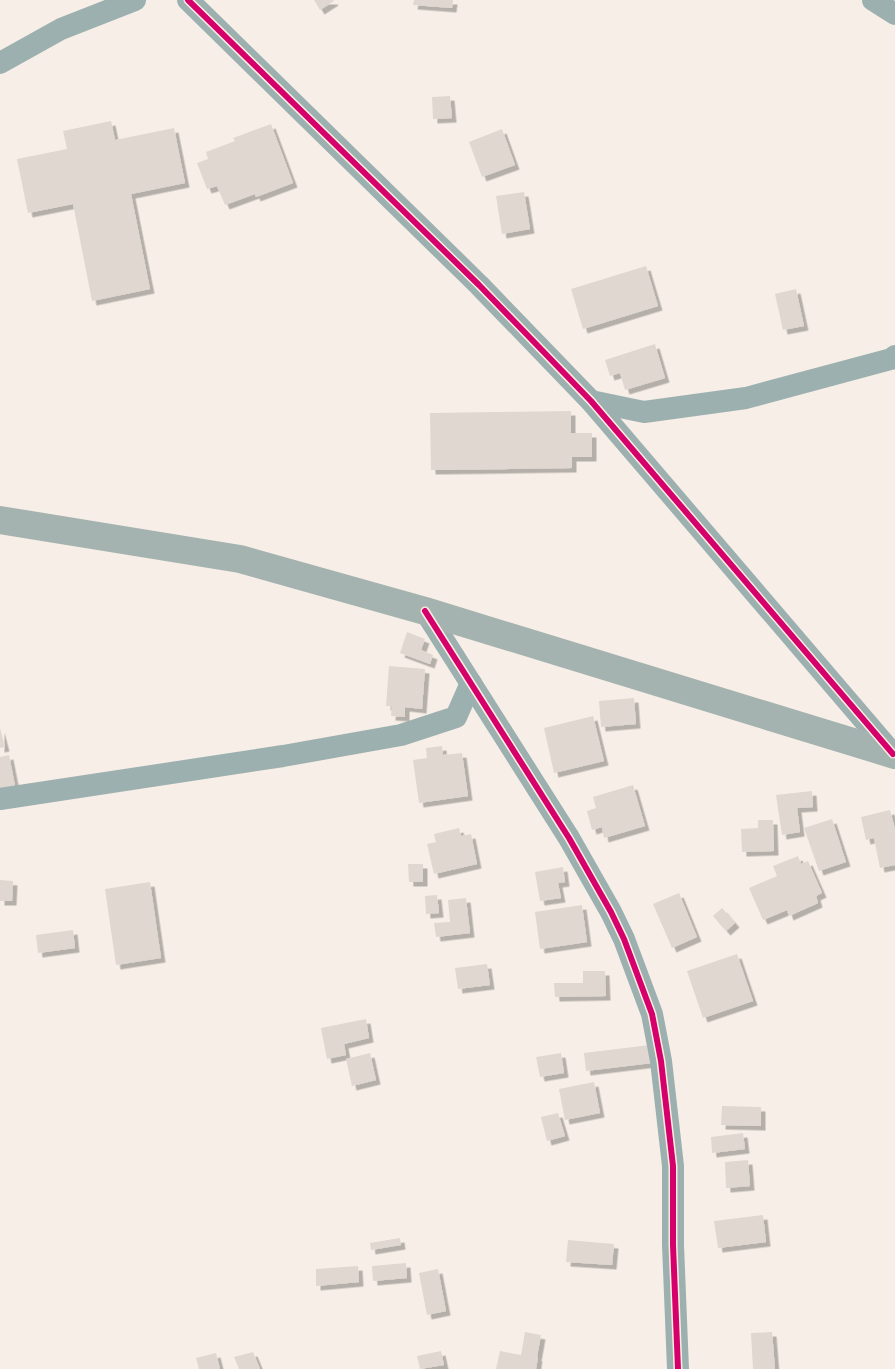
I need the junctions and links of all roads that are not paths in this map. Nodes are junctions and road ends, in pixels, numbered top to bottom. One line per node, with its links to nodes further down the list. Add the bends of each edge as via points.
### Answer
1 (135, 0): 5 (street, via 62,29)
2 (188, 0): 7 (street, via 479,285)
3 (873, 0): 4 (street)
4 (895, 14)
5 (0, 63)
6 (895, 356): 7 (street, via 746,398 644,412)
7 (590, 401): 11 (street)
8 (0, 520): 9 (main road, via 240,559)
9 (425, 611): 10 (street); 11 (main road)
10 (471, 683): 12 (street, via 456,717 401,735); 13 (street, via 612,912 652,1014 662,1060 673,1166)
11 (894, 755)
12 (0, 799)
13 (678, 1369)

